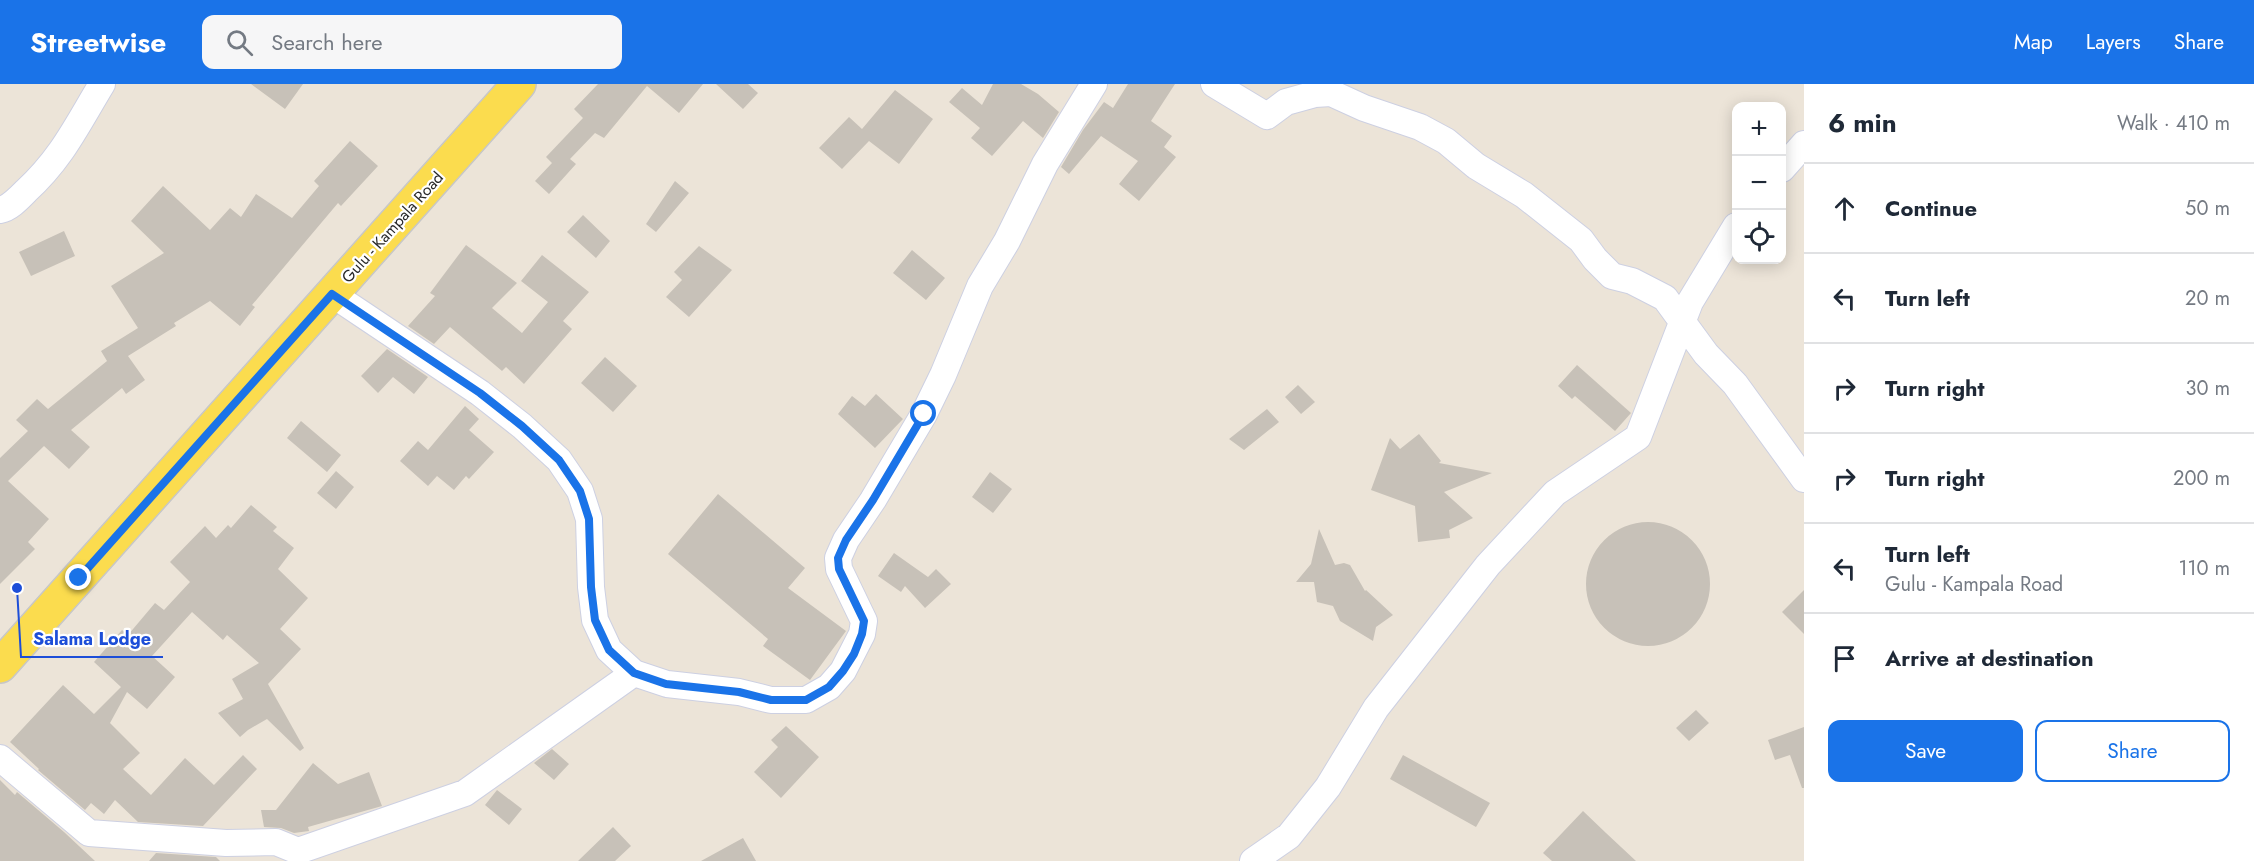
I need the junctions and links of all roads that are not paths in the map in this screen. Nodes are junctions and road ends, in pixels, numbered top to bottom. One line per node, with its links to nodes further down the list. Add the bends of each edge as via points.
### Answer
1 (102, 84): 8 (street, via 69,143 41,177)
2 (519, 84): 5 (main road, Gulu - Kampala Road)
3 (1094, 84): 14 (street, via 980,286 924,414 838,558 839,569 864,621 862,634 843,671 829,687 806,700 771,700 739,692 666,684)
4 (1214, 84): 11 (street, via 1267,116 1286,102 1331,93 1420,127 1524,195 1581,240 1612,276 1632,281 1665,298)
5 (499, 97): 10 (main road, Gulu - Kampala Road)
6 (1804, 144): 7 (street)
7 (1786, 164)
8 (0, 210)
9 (1732, 234): 11 (street, via 1690,302)
10 (332, 294): 13 (main road, Gulu - Kampala Road); 14 (street, via 480,393 559,460 580,491 589,519 595,620 609,650)
11 (1683, 321): 12 (street); 16 (street, via 1638,437 1555,493 1488,566 1376,708 1328,788 1289,836)
12 (1804, 479)
13 (0, 666)
14 (634, 673): 15 (street, via 465,793 298,851 276,842 226,843 89,833)
15 (0, 758)
16 (1253, 861)

